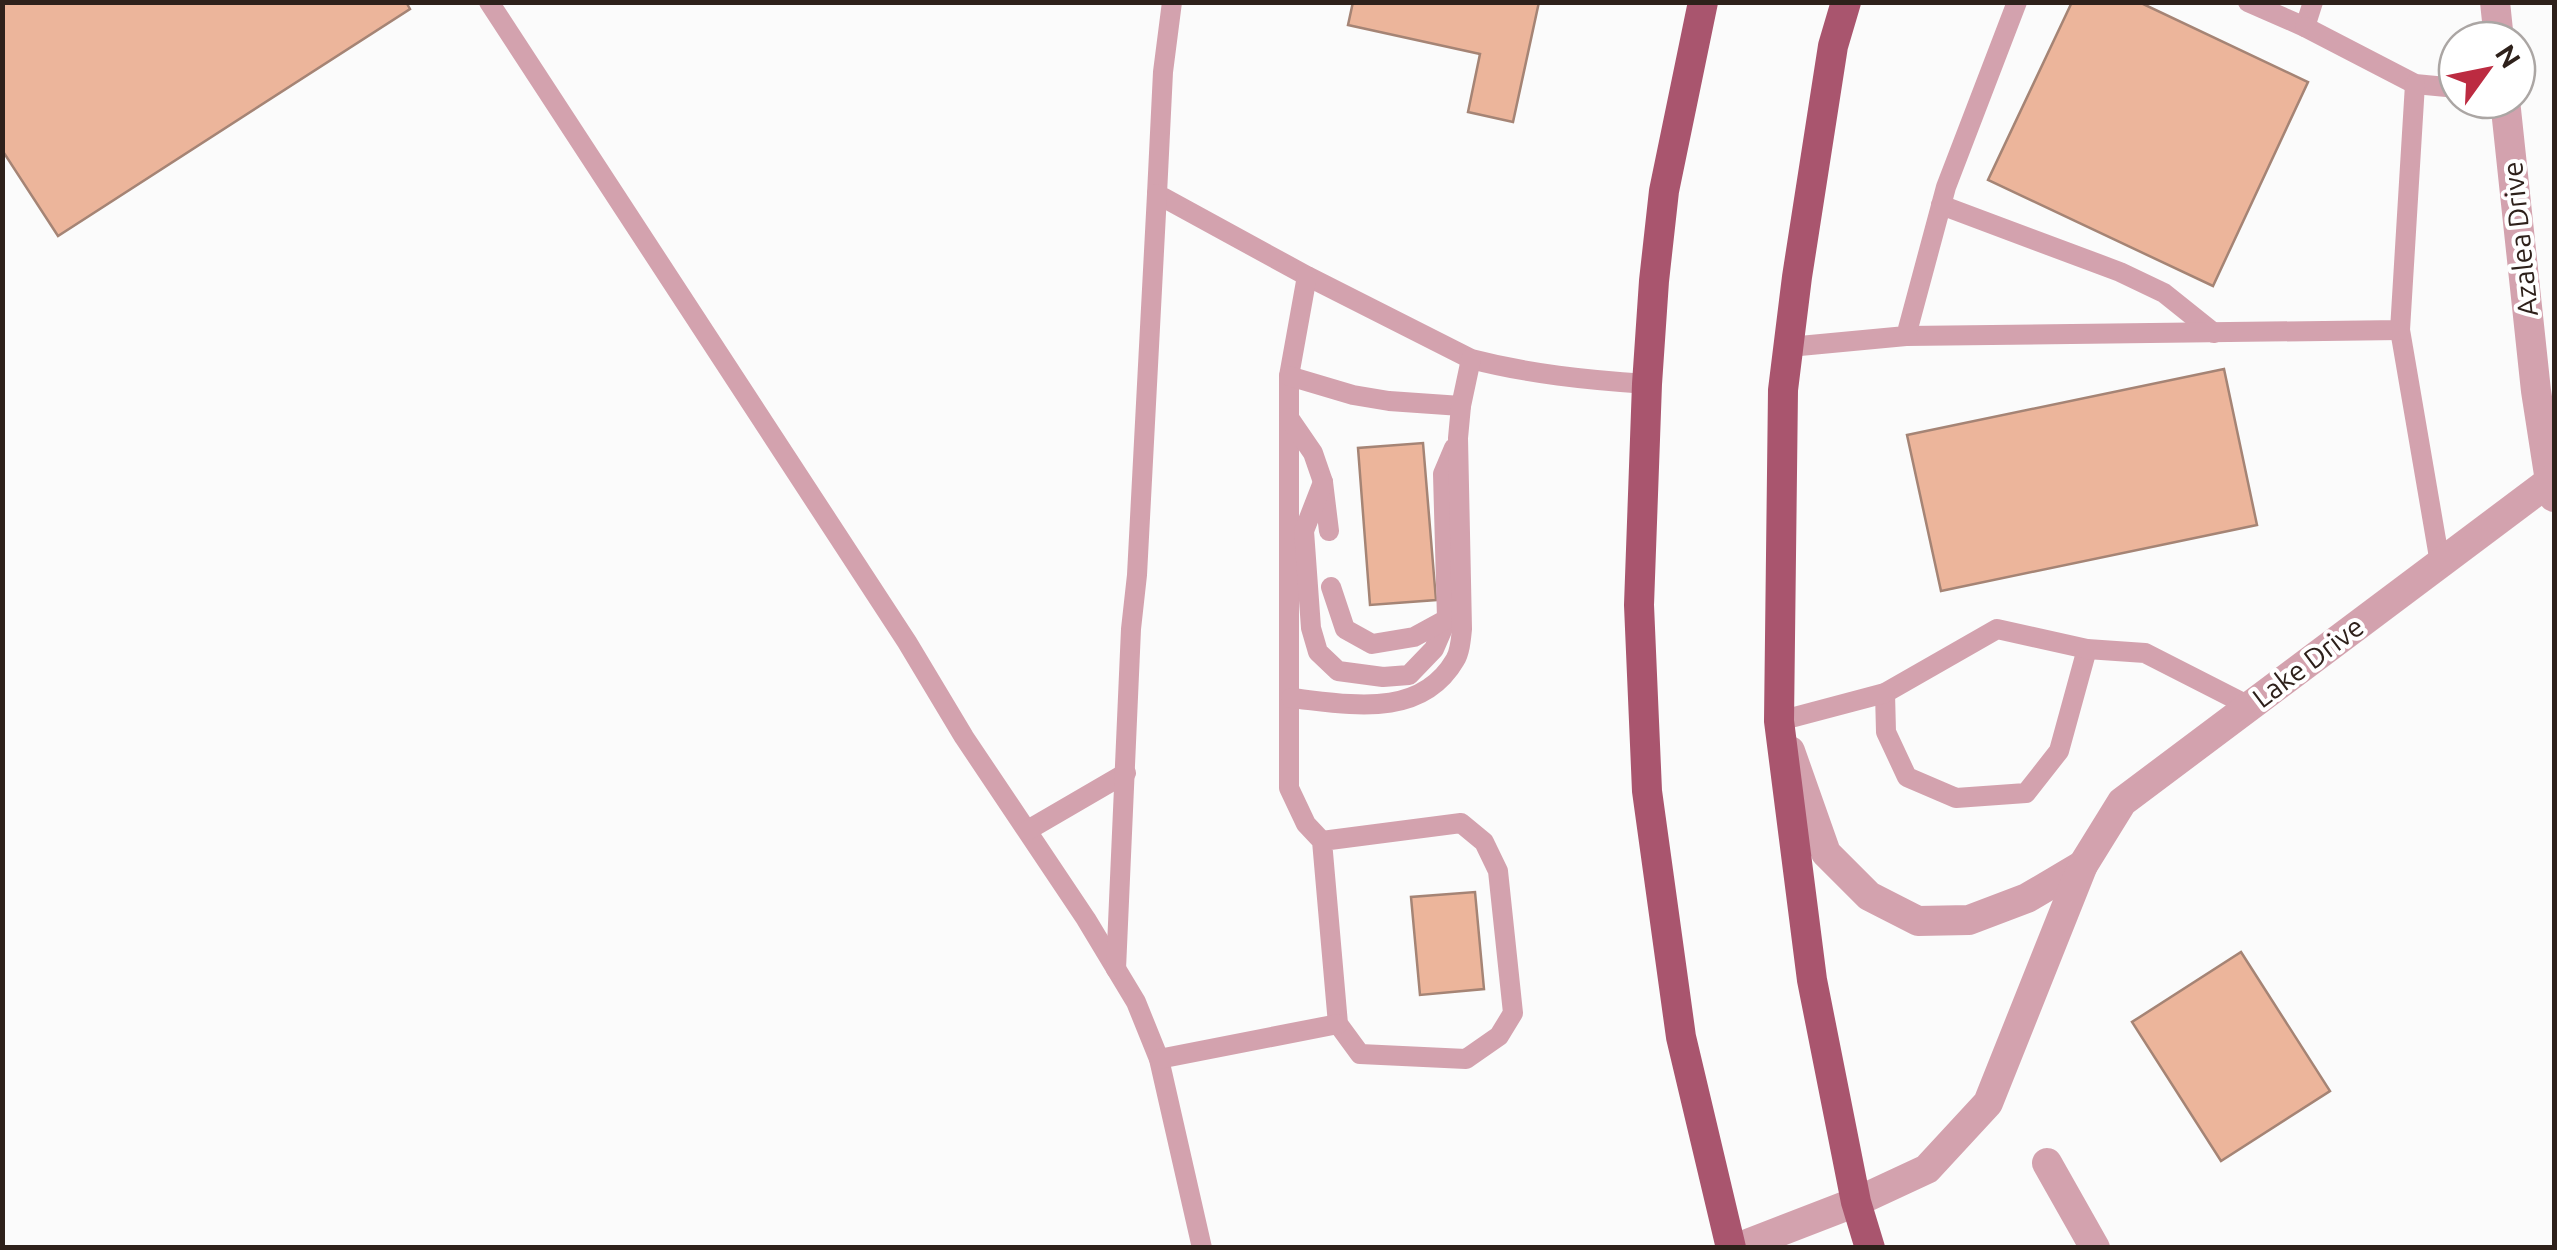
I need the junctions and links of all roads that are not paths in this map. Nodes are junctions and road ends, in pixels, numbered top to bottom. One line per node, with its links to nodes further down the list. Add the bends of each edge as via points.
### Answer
1 (490, 2): 37 (lane)
2 (1172, 2): 12 (lane)
3 (1704, 2): 21 (main road, via 1664,191)
4 (1846, 2): 18 (main road)
5 (2017, 2): 13 (lane)
6 (2248, 2): 8 (lane)
7 (2314, 2): 8 (lane)
8 (2305, 28): 9 (lane)
9 (2415, 84): 10 (lane); 15 (lane)
10 (2437, 86)
11 (2508, 120): 26 (street, Azalea Drive, via 2536,390)
12 (1157, 194): 14 (lane); 36 (lane)
13 (1941, 205): 16 (lane, via 2120,272 2164,293); 17 (lane)
14 (1307, 276): 19 (lane); 20 (lane)
15 (2400, 330): 16 (lane); 28 (lane)
16 (2214, 333): 17 (lane)
17 (1906, 336): 18 (lane)
18 (1789, 347): 35 (main road)
19 (1471, 359): 21 (lane); 22 (lane)
20 (1289, 376): 22 (lane, via 1353,396); 23 (lane)
21 (1647, 384): 46 (main road, via 1639,605 1647,791 1680,1037)
22 (1461, 406): 24 (lane)
23 (1289, 418): 25 (lane); 33 (lane)
24 (1458, 438): 30 (lane, via 1443,474); 33 (lane, via 1457,658 1408,700 1364,706)
25 (1323, 482): 27 (lane); 30 (lane, via 1304,531 1310,628 1318,652 1338,670 1409,675 1434,649)
26 (2553, 486): 28 (street, Lake Drive)
27 (1330, 531)
28 (2440, 563): 34 (street, Lake Drive)
29 (1331, 586): 30 (lane, via 1344,629 1372,644 1414,636)
30 (1447, 619)
31 (2087, 649): 32 (lane, via 1998,629); 32 (lane, via 2060,751 2026,793 1956,798 1907,777 1886,732); 34 (lane, via 2145,653)
32 (1885, 694): 35 (lane)
33 (1290, 698): 38 (lane, via 1289,788)
34 (2249, 706): 39 (street, Lake Drive, via 2122,802)
35 (1779, 720): 39 (street, Lake Drive, via 1826,854 1869,896 1918,921 1969,920 2028,898); 44 (main road, via 1812,980)
36 (1126, 774): 37 (lane); 40 (lane)
37 (1028, 830): 40 (lane)
38 (1322, 842): 41 (lane); 41 (lane, via 1462,823 1484,842 1498,871 1513,1012 1500,1036 1466,1059 1360,1054)
39 (2083, 865): 44 (street, Lake Drive, via 1988,1103 1927,1169)
40 (1116, 969): 42 (lane)
41 (1338, 1024): 42 (lane)
42 (1159, 1059): 45 (lane)
43 (2047, 1162): 48 (street)
44 (1856, 1202): 46 (street, Lake Drive); 47 (main road)
45 (1202, 1248)
46 (1734, 1248)
47 (1870, 1248)
48 (2095, 1248)

